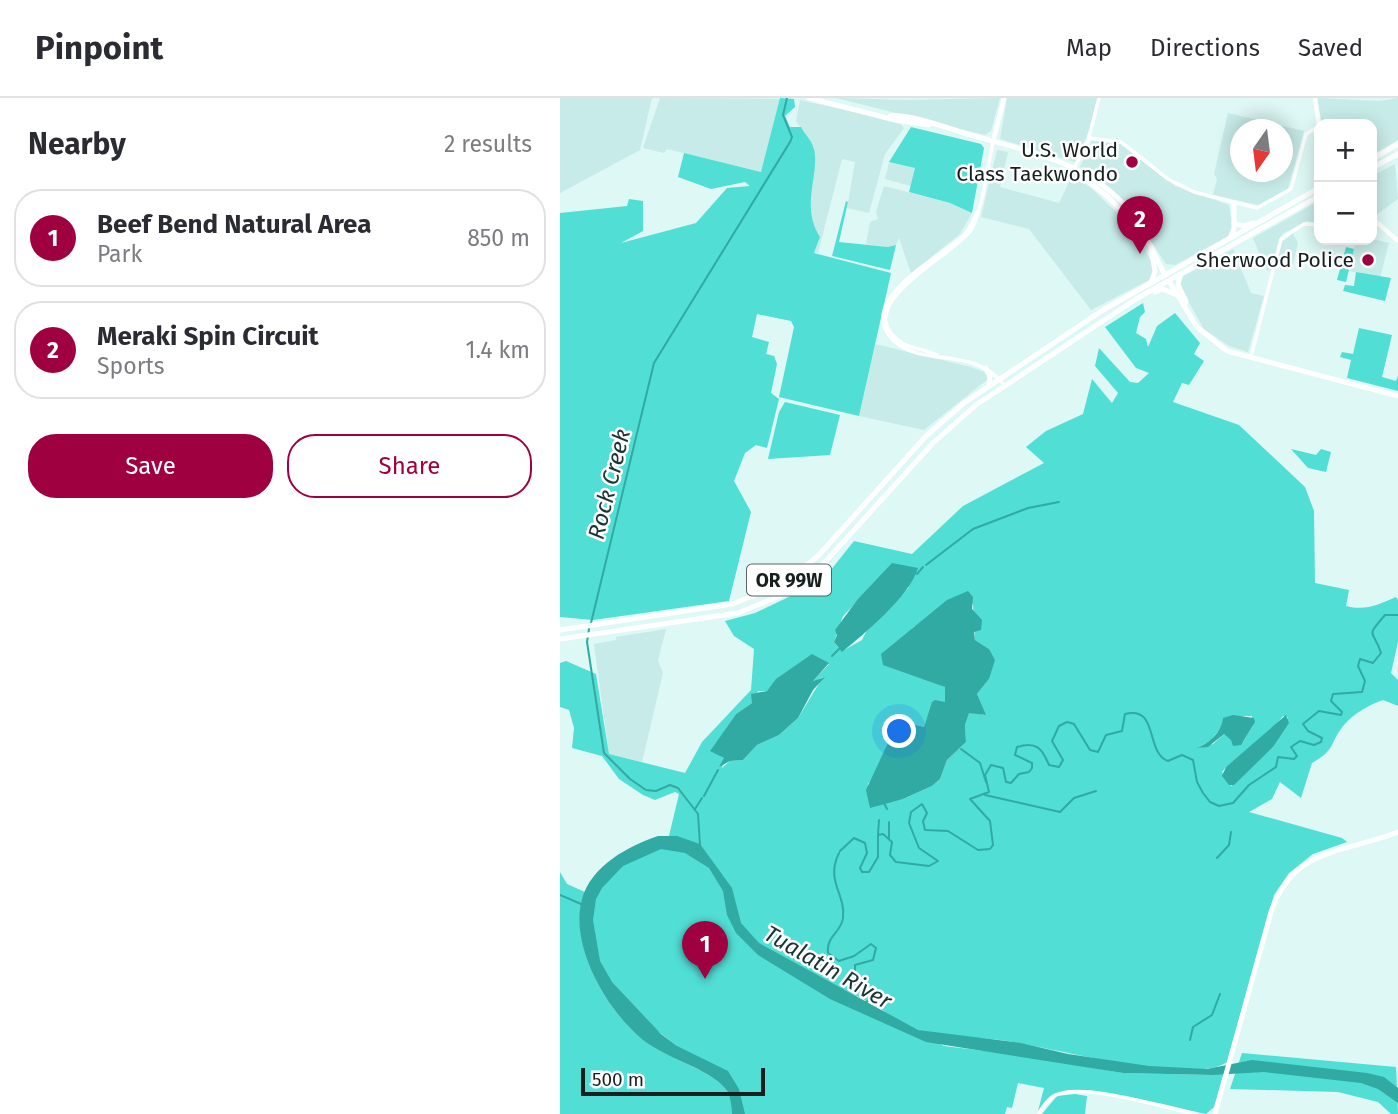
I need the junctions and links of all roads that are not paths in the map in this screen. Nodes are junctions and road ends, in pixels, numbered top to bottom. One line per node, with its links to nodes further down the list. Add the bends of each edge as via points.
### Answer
1 (809, 98): 5 (main road)
2 (1004, 98): 9 (main road)
3 (1099, 98): 8 (street)
4 (1315, 98): 6 (main road)
5 (823, 100): 9 (main road)
6 (1318, 119)
7 (1314, 129): 18 (street, via 1306,134 1288,192 1261,208)
8 (1089, 138): 14 (street); 18 (street, via 1119,141 1182,187)
9 (993, 142): 14 (main road); 37 (street, via 975,223 967,237 898,291 888,306 888,325 897,340)
10 (1398, 144): 12 (main road)
11 (1397, 155): 13 (main road)
12 (1377, 156)
13 (1377, 165)
14 (1074, 169): 16 (main road); 19 (main road)
15 (1314, 191): 20 (main road, OR 99W)
16 (1108, 197): 19 (main road); 24 (main road)
17 (1314, 199): 30 (main road, OR 99W)
18 (1234, 203): 21 (main road)
19 (1128, 209): 24 (main road)
20 (1260, 222): 21 (main road); 25 (main road, OR 99W)
21 (1234, 223): 25 (main road)
22 (1377, 224): 26 (main road)
23 (1314, 225): 36 (street, via 1302,225 1281,239)
24 (1143, 233): 27 (main road)
25 (1229, 239): 28 (main road, OR 99W)
26 (1398, 241)
27 (1151, 250): 29 (main road); 32 (main road, via 1155,271)
28 (1200, 255): 29 (main road, via 1172,267); 31 (main road, OR 99W)
29 (1157, 261): 31 (main road)
30 (1180, 274): 31 (main road, OR 99W); 35 (main road, via 1177,283)
31 (1167, 278): 32 (main road, OR 99W); 33 (main road); 34 (main road, OR 99W)
32 (1151, 283): 38 (main road, OR 99W)
33 (1177, 295): 34 (main road, via 1162,289); 35 (main road)
34 (1136, 299): 40 (main road, OR 99W)
35 (1184, 306): 36 (main road, via 1209,339)
36 (1251, 359): 41 (main road)
37 (986, 368): 38 (street); 39 (main road)
38 (999, 379): 39 (main road, OR 99W); 40 (street)
39 (989, 385): 42 (main road, OR 99W)
40 (1005, 386): 43 (main road, OR 99W)
41 (1398, 396)
42 (926, 436): 43 (main road); 44 (main road, OR 99W)
43 (933, 443): 45 (main road, OR 99W)
44 (837, 535): 45 (main road); 46 (main road, OR 99W, via 798,574 767,592 732,604)
45 (845, 541): 47 (main road, OR 99W, via 809,578 771,602 738,613)
46 (665, 615): 47 (main road); 48 (main road, OR 99W)
47 (666, 624): 49 (main road, OR 99W)
48 (560, 629)
49 (560, 639)
50 (1398, 832): 53 (main road, via 1320,855 1284,886 1271,912)
51 (1039, 1114): 52 (street, via 1051,1098 1069,1092)
52 (1196, 1114)
53 (1215, 1114)

